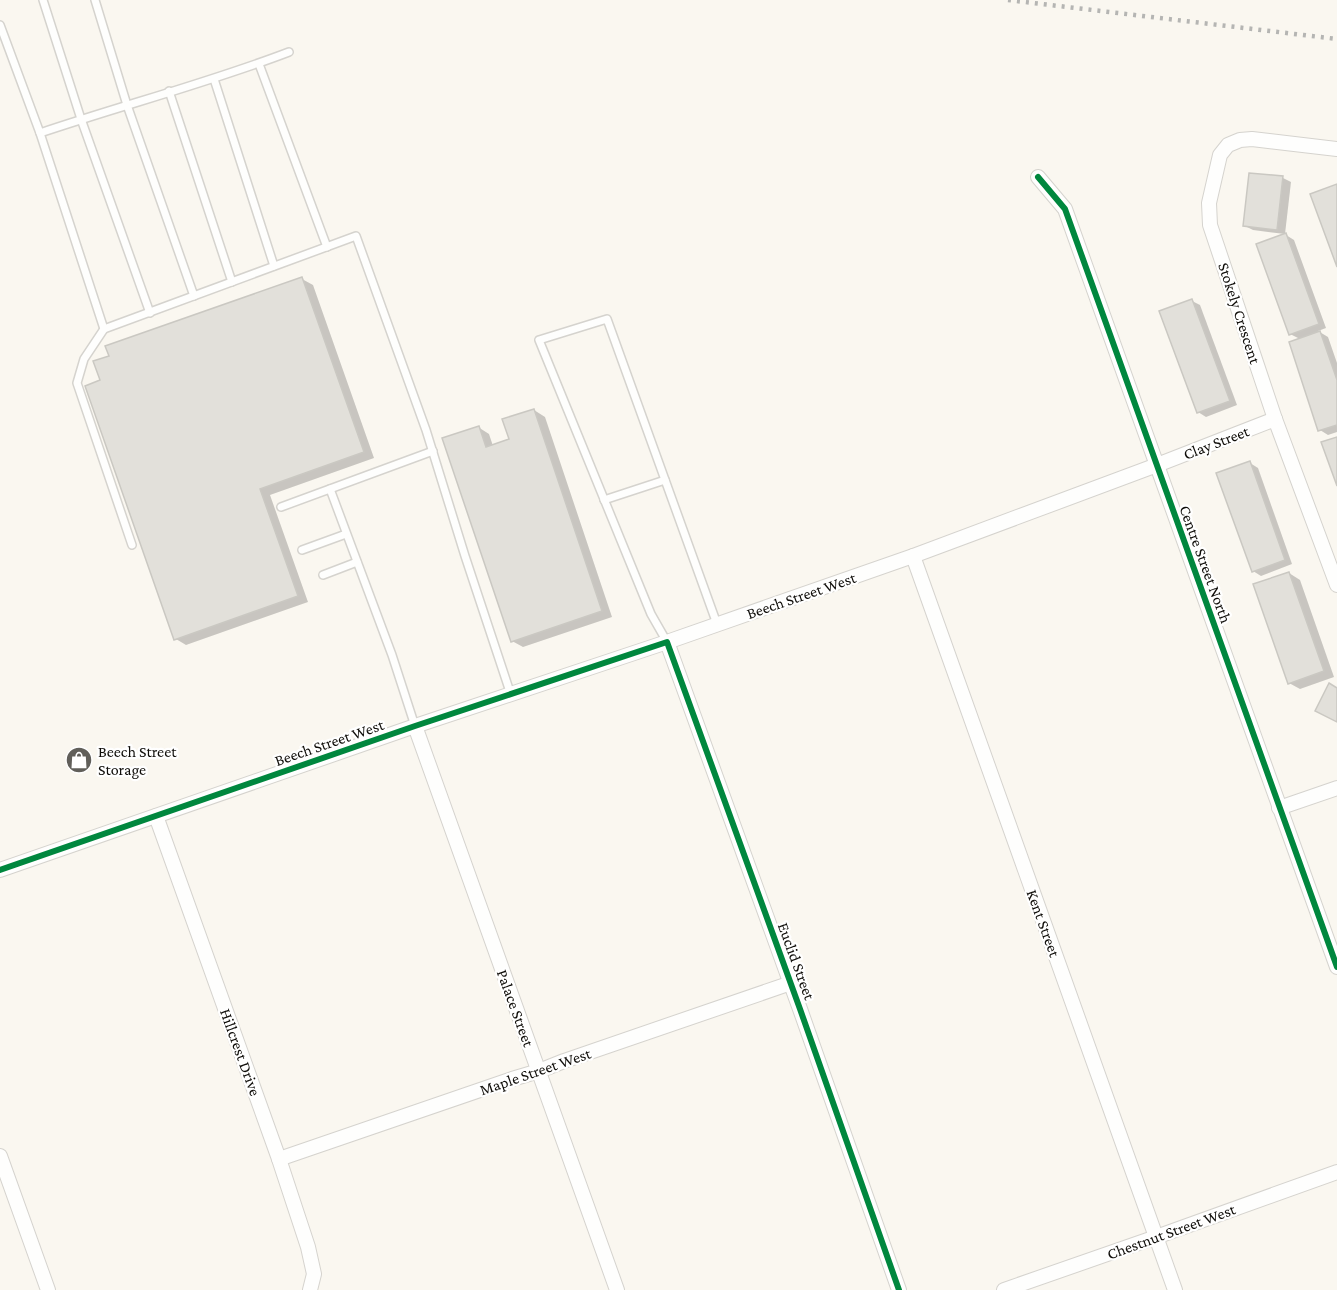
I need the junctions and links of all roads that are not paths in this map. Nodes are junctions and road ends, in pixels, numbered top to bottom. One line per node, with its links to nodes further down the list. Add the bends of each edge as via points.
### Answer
1 (43, 0): 9 (lane)
2 (95, 0): 8 (lane)
3 (0, 25): 10 (lane)
4 (290, 52): 5 (lane)
5 (259, 64): 6 (lane); 13 (lane)
6 (214, 79): 7 (lane); 14 (lane)
7 (169, 91): 8 (lane); 15 (lane)
8 (127, 105): 9 (lane); 16 (lane)
9 (81, 119): 10 (lane); 17 (lane)
10 (40, 133): 18 (lane)
11 (1337, 149): 19 (street, Stokely Crescent, via 1252,139 1228,145 1220,154 1209,202 1210,225)
12 (1038, 177): 21 (street, Centre Street North, via 1065,209)
13 (327, 247): 14 (lane); 20 (lane, via 356,236)
14 (274, 267): 15 (lane)
15 (232, 282): 16 (lane)
16 (194, 296): 17 (lane)
17 (150, 313): 18 (lane)
18 (104, 330): 27 (lane, via 84,359 76,383)
19 (1275, 419): 21 (street, Clay Street); 32 (street, Stokely Crescent)
20 (433, 451): 23 (lane); 35 (lane)
21 (1157, 465): 29 (street, Beech Street West); 38 (street, Centre Street North)
22 (665, 480): 24 (lane); 24 (lane, via 607,319 539,340); 33 (lane)
23 (330, 489): 25 (lane); 26 (lane)
24 (604, 500): 34 (lane, via 651,614)
25 (281, 507)
26 (346, 534): 28 (lane); 30 (lane)
27 (132, 544)
28 (303, 550)
29 (913, 556): 33 (street, Beech Street West); 47 (street, Kent Street)
30 (357, 562): 31 (lane); 36 (lane)
31 (323, 575)
32 (1337, 585)
33 (717, 624): 34 (street, Beech Street West)
34 (668, 642): 35 (street, Beech Street West); 42 (street, Euclid Street)
35 (512, 695): 36 (street, Beech Street West)
36 (415, 726): 39 (street, Beech Street West); 43 (street, Palace Street)
37 (1337, 788): 38 (street)
38 (1280, 808): 41 (street, Centre Street North)
39 (156, 816): 40 (street, Beech Street West); 45 (street, Hillcrest Drive)
40 (0, 870)
41 (1337, 967)
42 (791, 983): 43 (street, Maple Street West); 51 (street, Euclid Street)
43 (539, 1071): 45 (street, Maple Street West); 50 (street, Palace Street)
44 (0, 1156): 48 (street)
45 (279, 1159): 49 (street, Hillcrest Drive, via 308,1247 314,1274)
46 (1337, 1172): 47 (street, Chestnut Street West)
47 (1156, 1237): 52 (street, Chestnut Street West); 53 (street, Kent Street)
48 (48, 1290)
49 (310, 1290)
50 (617, 1290)
51 (898, 1290)
52 (1004, 1290)
53 (1175, 1290)

